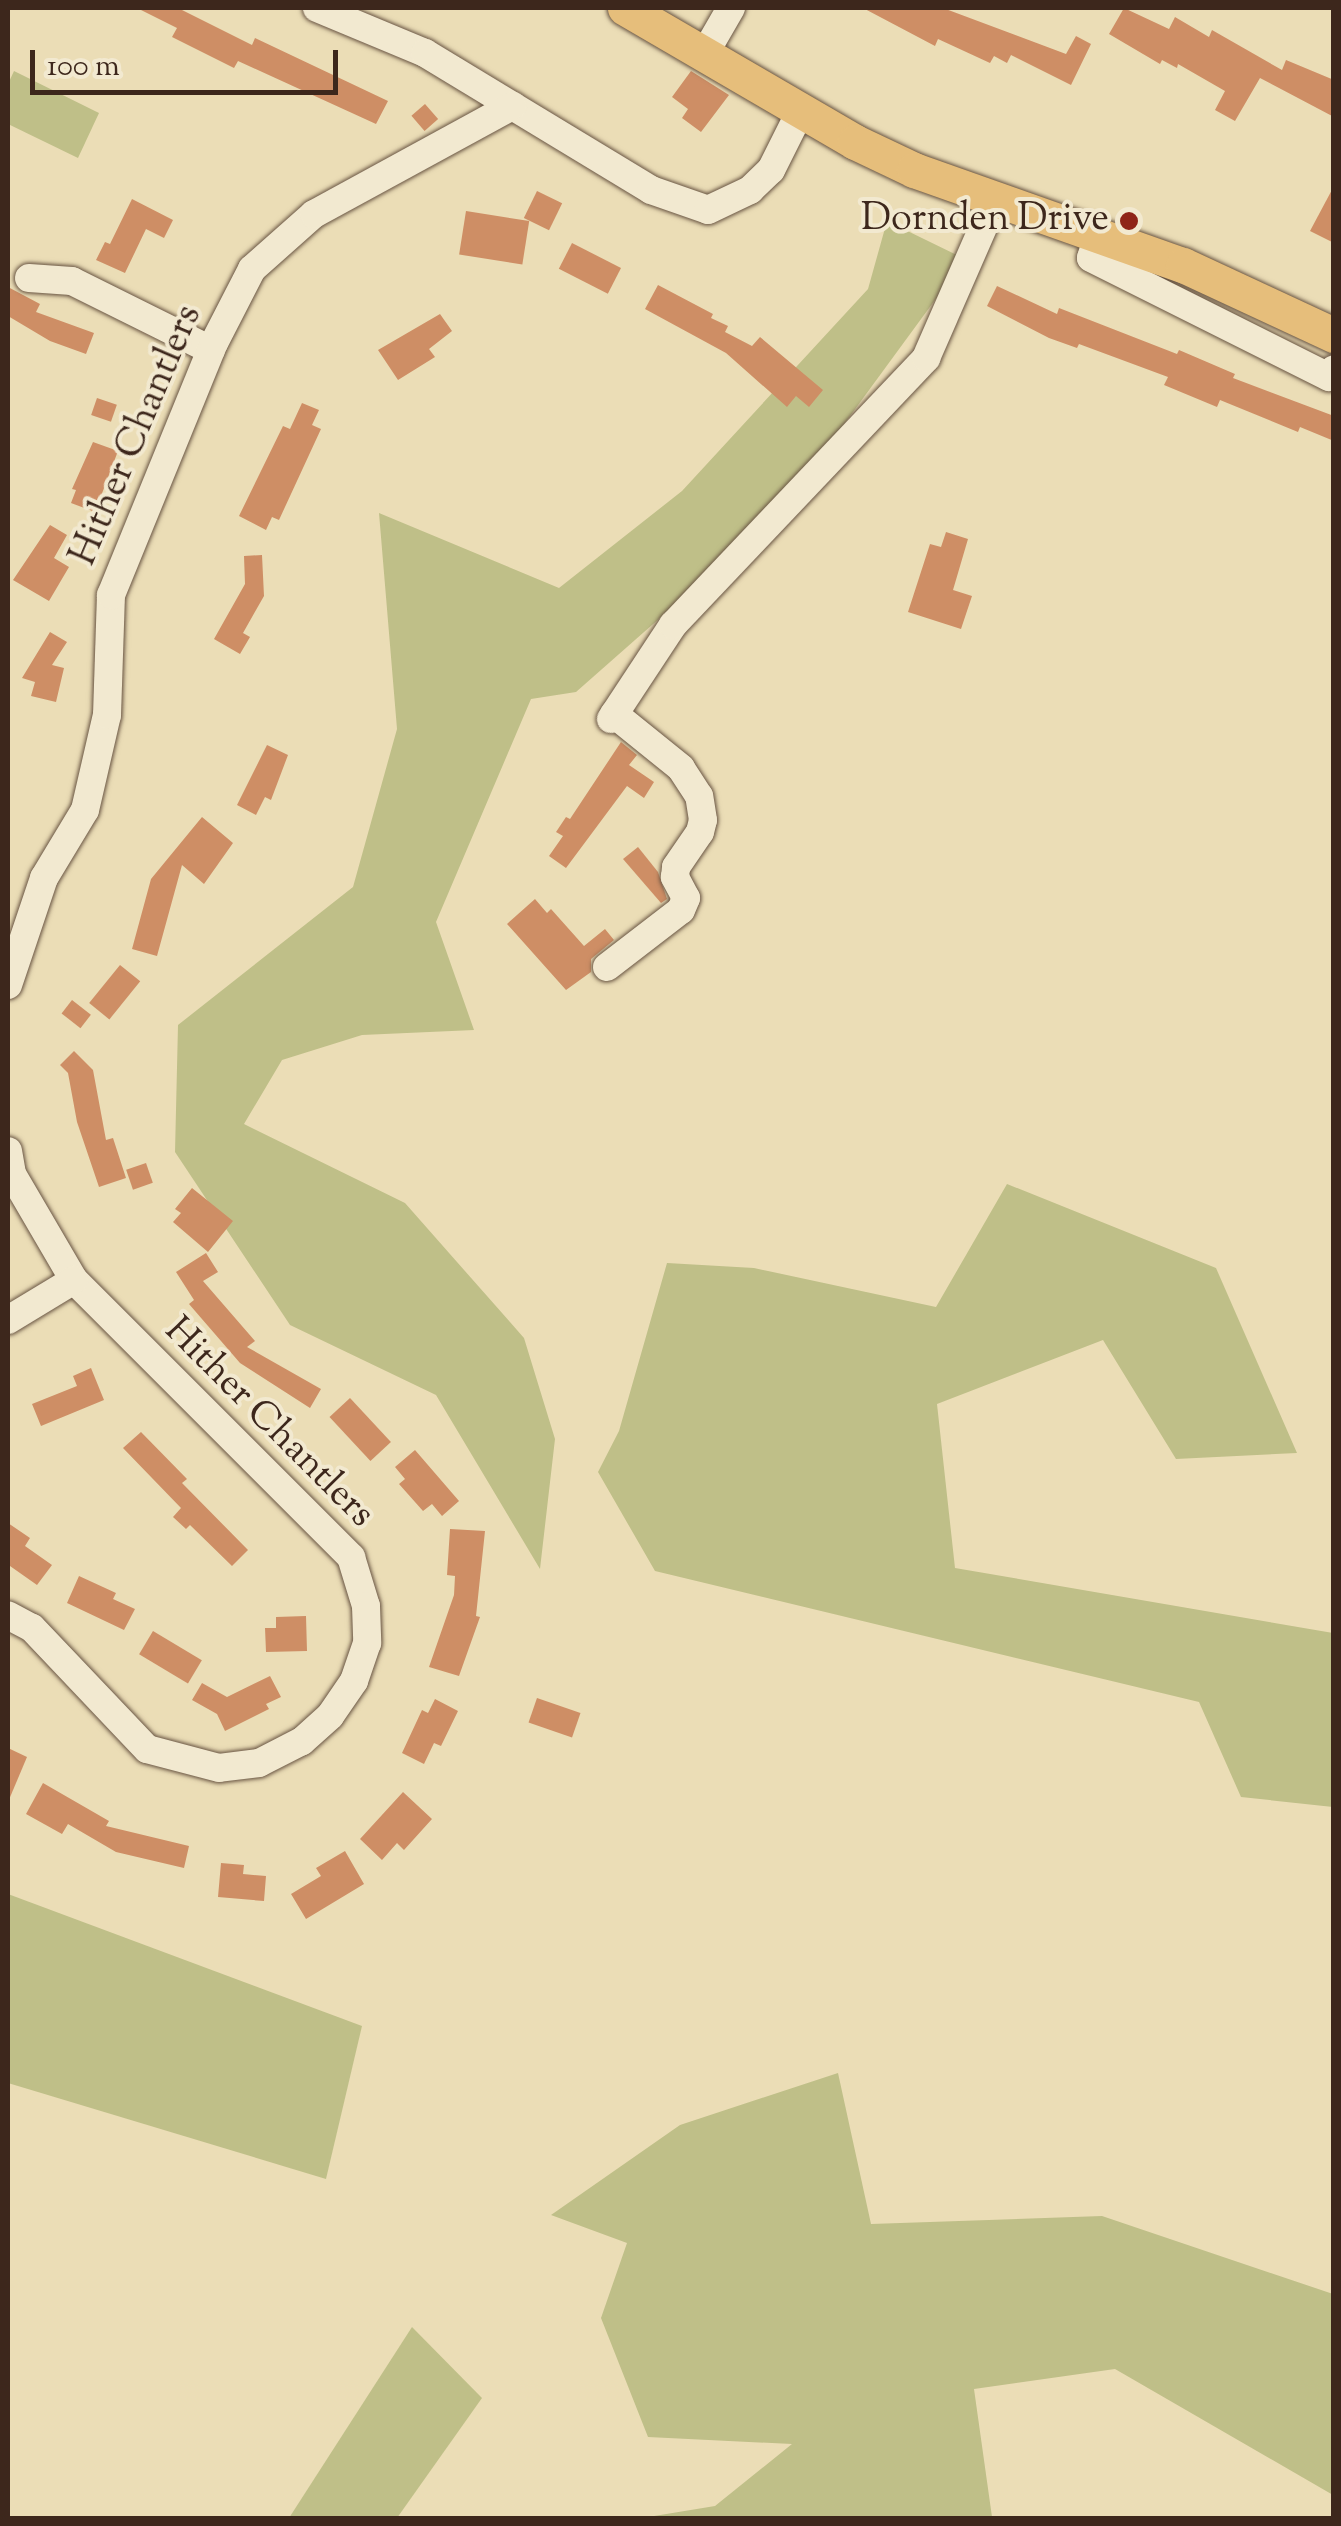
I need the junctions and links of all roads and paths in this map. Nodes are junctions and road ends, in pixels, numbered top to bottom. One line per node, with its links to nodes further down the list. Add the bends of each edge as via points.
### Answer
1 (317, 8): 5 (street, via 425,54)
2 (625, 8): 4 (main road)
3 (731, 8): 4 (street)
4 (705, 53): 6 (main road)
5 (512, 106): 6 (street, via 651,190 708,210 750,190 771,170); 11 (street, Hither Chantlers, via 314,214 252,269)
6 (801, 110): 7 (main road, via 914,170)
7 (995, 200): 8 (main road); 13 (street, via 926,358 673,625 613,716 681,768 699,796 702,820 676,867 686,898 681,910)
8 (1099, 233): 10 (main road); 12 (street, via 1090,258 1329,377)
9 (29, 278): 11 (street, via 72,281)
10 (1334, 335)
11 (211, 350): 14 (street, Hither Chantlers, via 112,595 107,715 85,810 44,878)
12 (1334, 368)
13 (607, 967)
14 (8, 985)
15 (8, 1151): 16 (street, Hither Chantlers, via 12,1174)
16 (74, 1280): 17 (street); 18 (street, Hither Chantlers, via 351,1557 366,1606 367,1643 354,1681 302,1742 259,1763 219,1768 146,1749 32,1628)
17 (8, 1320)
18 (8, 1615)

